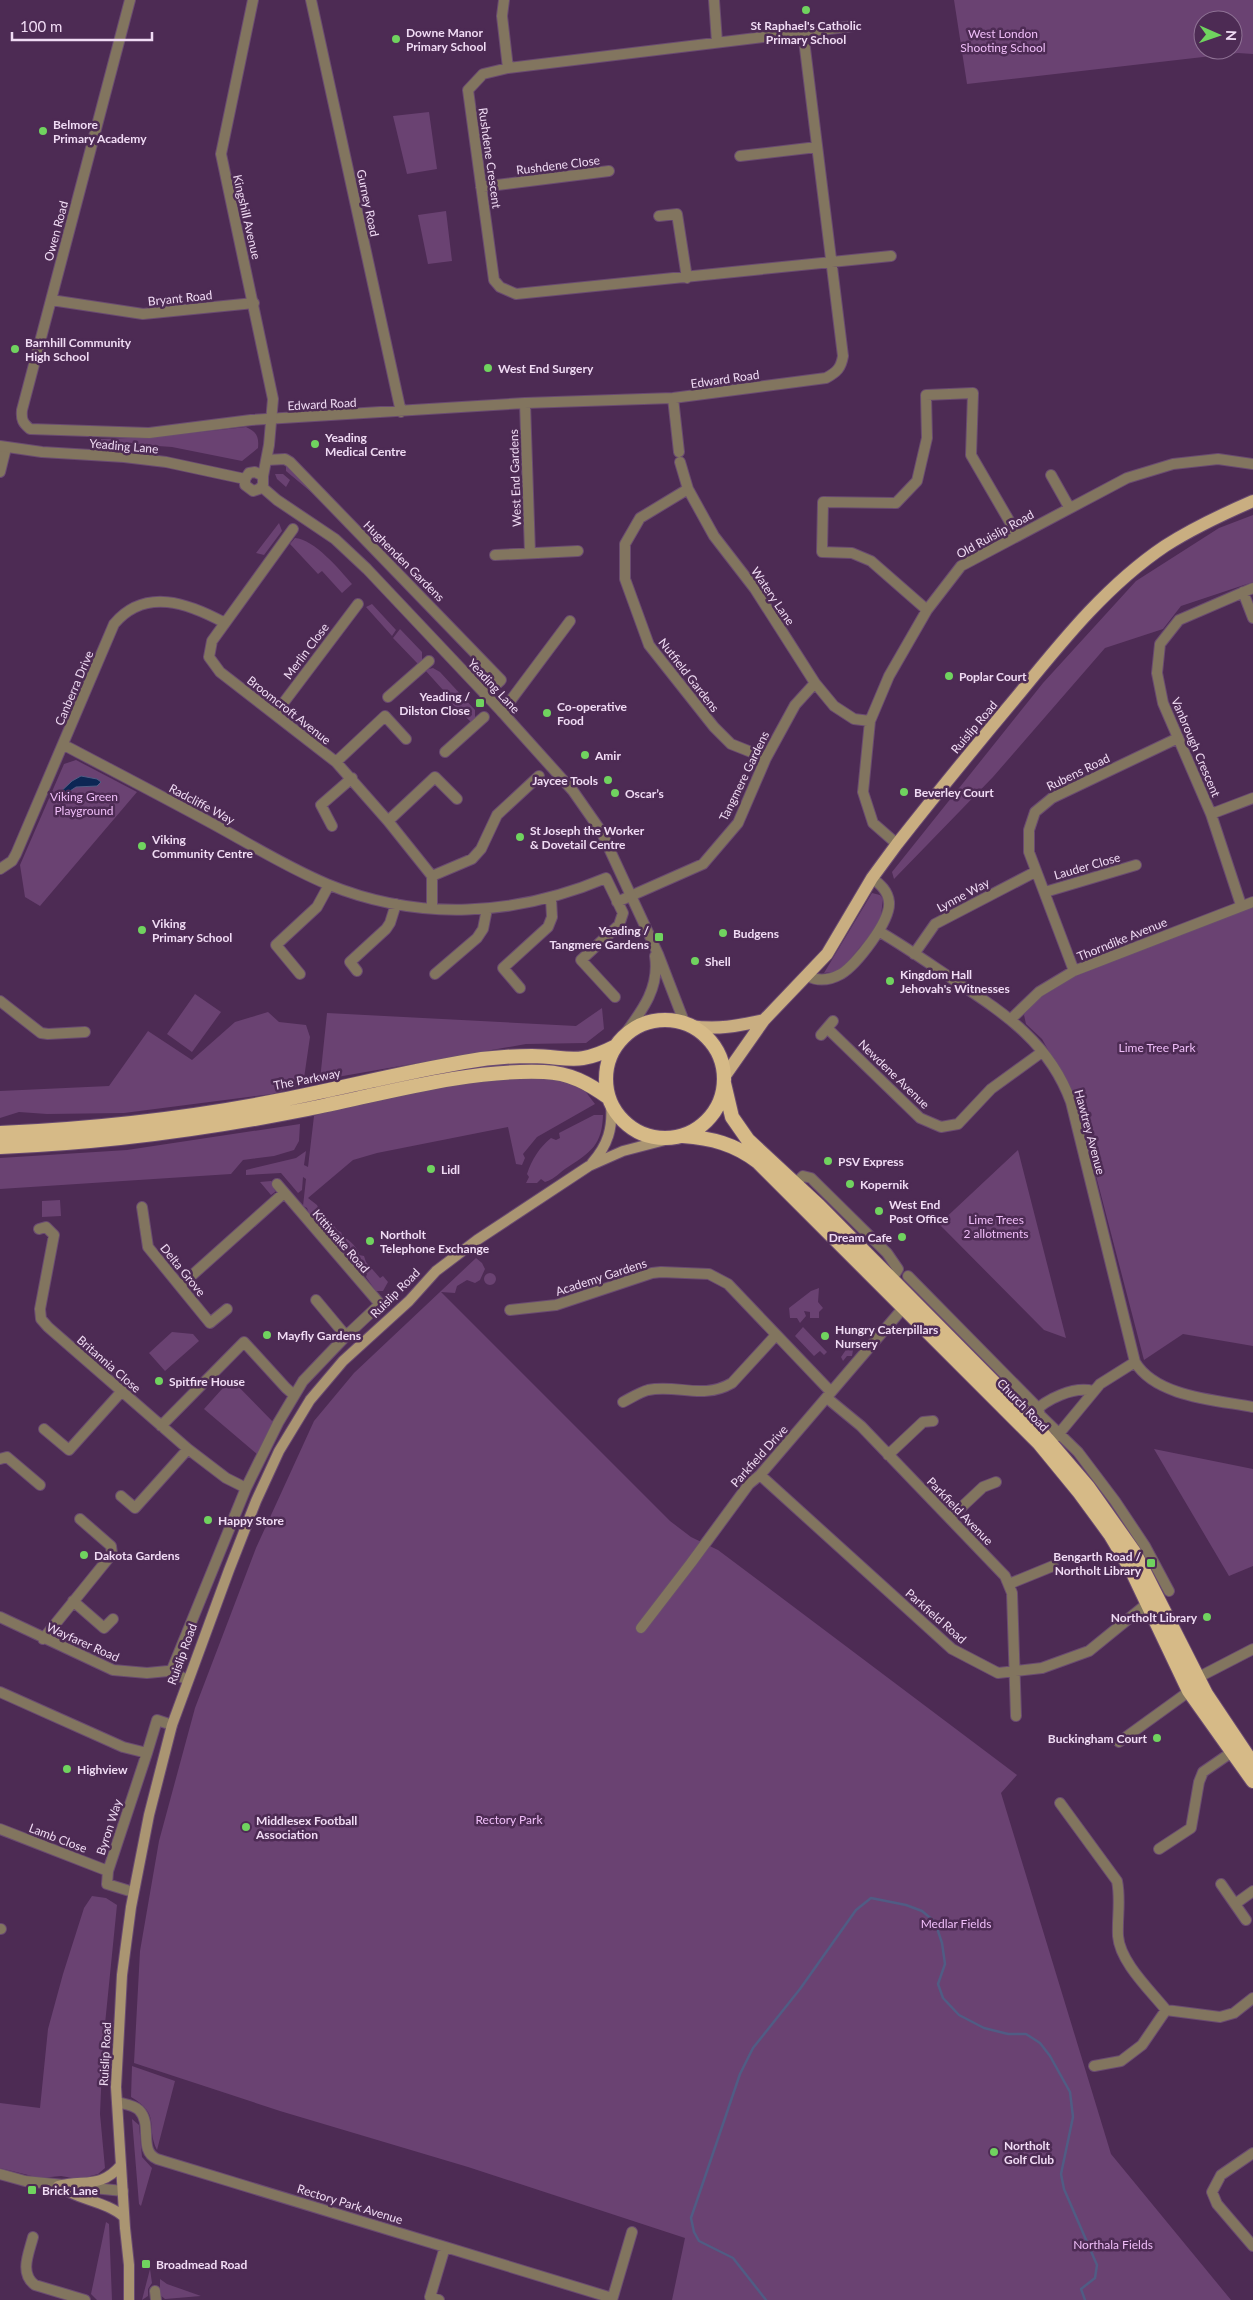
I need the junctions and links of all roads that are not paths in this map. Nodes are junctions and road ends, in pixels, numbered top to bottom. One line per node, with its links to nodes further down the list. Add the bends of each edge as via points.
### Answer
1 (130, 0): 18 (street, Owen Road)
2 (254, 0): 19 (street, Kingshill Avenue, via 221,154)
3 (311, 0): 22 (street, Gurney Road)
4 (504, 0): 9 (street, via 502,16)
5 (714, 0): 8 (street)
6 (854, 26): 7 (street, Rushdene Crescent)
7 (803, 32): 8 (street, Rushdene Crescent); 10 (street, Edward Road)
8 (717, 42): 9 (street, Rushdene Crescent)
9 (508, 68): 13 (street, Rushdene Crescent, via 483,74 468,90)
10 (817, 147): 11 (street); 16 (street, Edward Road)
11 (740, 156)
12 (609, 172): 13 (street, Rushdene Close)
13 (481, 187): 17 (street, Rushdene Crescent, via 494,280 507,292 516,294)
14 (659, 216): 17 (street, via 678,214)
15 (891, 256): 16 (street, Rushdene Crescent)
16 (831, 261): 17 (street, Rushdene Crescent); 20 (street, Edward Road, via 843,356 835,373 826,378)
17 (687, 278)
18 (51, 300): 19 (street, Bryant Road, via 143,314); 23 (street, Owen Road, via 21,419 30,429 149,433)
19 (254, 303): 23 (street, Kingshill Avenue, via 272,392)
20 (673, 398): 21 (street, Edward Road); 33 (street, Watery Lane, via 680,457)
21 (525, 403): 22 (street, Edward Road); 39 (street, West End Gardens)
22 (401, 412): 23 (street, Edward Road)
23 (272, 419): 24 (street, Kingshill Avenue)
24 (269, 439): 26 (street, Kingshill Avenue); 29 (street, Kingshill Avenue, via 265,443)
25 (3, 447): 28 (street); 31 (street, Yeading Lane, via 166,462)
26 (267, 460): 29 (street, Kingshill Avenue); 49 (street, Hughenden Gardens, via 290,462 501,680)
27 (1253, 464): 35 (street, Old Ruislip Road, via 1218,459 1173,464 1127,478)
28 (1, 465)
29 (259, 474): 31 (street, via 249,473); 32 (street, via 264,482)
30 (1051, 475): 35 (street)
31 (245, 478): 32 (street, Yeading Lane, via 245,485 250,490)
32 (262, 487): 49 (street, Yeading Lane, via 335,539)
33 (688, 489): 48 (street, Watery Lane, via 714,536 755,589); 59 (street, Nutfield Gardens, via 640,518 626,544 625,579 649,645 731,744)
34 (1253, 502): 68 (main road, Ruislip Road, via 1214,518 1166,546 1103,598 1061,644)
35 (1069, 506): 37 (street, Old Ruislip Road)
36 (292, 529): 46 (street, Broomcroft Avenue)
37 (1018, 536): 43 (street, Old Ruislip Road, via 961,566); 43 (street, via 971,455 972,394 926,395 927,438 917,481 896,502 823,502 822,552 852,553 871,560)
38 (578, 550): 39 (street)
39 (530, 553): 40 (street)
40 (494, 555)
41 (1248, 590): 44 (street); 55 (street, Vanbrough Crescent, via 1179,620 1160,644 1157,673 1163,704)
42 (358, 604): 52 (street, Merlin Close)
43 (927, 610): 54 (street, Old Ruislip Road, via 889,676)
44 (1253, 618)
45 (570, 621): 51 (street)
46 (225, 623): 52 (street, Broomcroft Avenue, via 212,641 209,657 220,672); 57 (street, Canberra Drive, via 205,612 160,601 146,602 123,613 114,624)
47 (429, 661): 50 (street)
48 (815, 683): 54 (street, Watery Lane, via 834,706 854,719); 59 (street, Tangmere Gardens, via 795,705)
49 (485, 695): 51 (street, Yeading Lane)
50 (388, 697)
51 (502, 712): 76 (street, Yeading Lane, via 588,811)
52 (275, 714): 60 (street, Broomcroft Avenue)
53 (484, 717): 58 (street)
54 (870, 721): 68 (street, Old Ruislip Road, via 863,792 873,823)
55 (1178, 738): 65 (street, Vanbrough Crescent); 71 (street, Rubens Road, via 1052,798 1035,812 1029,830 1029,852)
56 (406, 739): 60 (street, via 385,716)
57 (64, 745): 70 (street, Canberra Drive, via 16,854); 74 (street, Radcliffe Way)
58 (445, 752)
59 (766, 758): 76 (street, Tangmere Gardens, via 738,823 703,864)
60 (336, 762): 62 (street, Broomcroft Avenue)
61 (539, 776): 72 (street, via 497,815 482,849 472,859)
62 (352, 778): 66 (street, Broomcroft Avenue); 67 (street, via 321,805)
63 (1253, 798): 65 (street)
64 (457, 799): 66 (street, via 435,777)
65 (1211, 814): 81 (street, Vanbrough Crescent)
66 (388, 821): 72 (street, Broomcroft Avenue)
67 (332, 826)
68 (897, 844): 73 (main road, Ruislip Road)
69 (1136, 865): 75 (street, Lauder Close)
70 (0, 869)
71 (1035, 872): 75 (street, Rubens Road); 86 (street, Lynne Way, via 935,924)
72 (432, 876): 82 (street)
73 (872, 878): 84 (street, via 885,891 889,903); 91 (main road, Ruislip Road, via 840,934)
74 (328, 885): 80 (street, Radcliffe Way); 89 (street, via 317,907 276,945)
75 (1044, 892): 88 (street, Rubens Road)
76 (631, 894): 78 (street); 85 (street, Yeading Lane)
77 (551, 898): 78 (street, Radcliffe Way, via 606,878); 83 (street, Radcliffe Way); 92 (street, via 552,917 548,927 502,968)
78 (617, 902): 93 (street, Radcliffe Way, via 623,913 619,925 581,960)
79 (1253, 902): 81 (street, Thorndike Avenue)
80 (396, 904): 82 (street, Radcliffe Way); 87 (street, via 386,929 350,962)
81 (1241, 906): 88 (street, Thorndike Avenue)
82 (432, 908): 83 (street, Radcliffe Way)
83 (487, 909): 90 (street, via 483,929 477,938)
84 (880, 932): 86 (street, Hawtrey Avenue); 91 (street, via 843,973 828,980)
85 (654, 946): 97 (street, Yeading Lane); 100 (street, Yeading Lane, via 657,967 653,989)
86 (914, 954): 95 (street, Hawtrey Avenue)
87 (357, 971)
88 (1074, 971): 95 (street, Thorndike Avenue, via 1038,992)
89 (300, 974)
90 (435, 974)
91 (808, 976): 96 (main road, Ruislip Road)
92 (520, 988)
93 (615, 997)
94 (0, 1001): 99 (street, via 41,1033)
95 (1011, 1019): 101 (street, Hawtrey Avenue)
96 (764, 1020): 97 (main road, via 712,1029); 102 (main road, Ruislip Road)
97 (687, 1025): 100 (highway, via 667,1020 651,1021); 102 (highway, via 712,1043)
98 (827, 1028): 101 (street, Newdene Avenue, via 920,1118 941,1127 958,1124 991,1089)
99 (85, 1032)
100 (619, 1042): 103 (highway, via 610,1055 606,1072); 104 (highway, The Parkway, via 584,1059 532,1056 463,1062 270,1102 173,1118)
101 (1042, 1052): 122 (street, Hawtrey Avenue, via 1064,1083 1071,1102)
102 (724, 1080): 105 (highway, via 721,1097 706,1122); 129 (highway, Church Road, via 732,1117 743,1134)
103 (610, 1101): 105 (highway, via 626,1125 639,1133 654,1138); 106 (highway, via 590,1084 572,1076 535,1072 497,1073 177,1132); 107 (main road, Ruislip Road, via 612,1125 607,1141)
104 (0, 1133)
105 (676, 1137): 107 (main road, Ruislip Road, via 623,1151); 115 (highway, Church Road, via 713,1139 751,1157)
106 (0, 1148)
107 (589, 1166): 121 (main road, Ruislip Road, via 477,1240 436,1272)
108 (278, 1184): 109 (street, Kittiwake Road)
109 (284, 1193): 113 (street); 119 (street, Kittiwake Road, via 380,1304)
110 (142, 1206): 113 (street, Delta Grove, via 148,1247)
111 (38, 1229): 123 (street, Britannia Close, via 46,1227 54,1235 40,1309 41,1319)
112 (908, 1276): 129 (street, Church Road)
113 (180, 1286): 116 (street, Delta Grove, via 210,1323)
114 (316, 1300): 119 (street)
115 (904, 1307): 126 (street, Parkfield Drive); 148 (highway, Church Road, via 1022,1425 1060,1468 1110,1534)
116 (226, 1309)
117 (510, 1310): 118 (street, Academy Gardens, via 566,1302 652,1273 709,1274 728,1284)
118 (776, 1334): 126 (street, Academy Gardens); 127 (street, via 732,1383 723,1388 712,1391 648,1390)
119 (346, 1336): 120 (street)
120 (334, 1349): 121 (street); 125 (street)
121 (343, 1361): 157 (main road, Ruislip Road, via 310,1400 279,1450 256,1501)
122 (1135, 1362): 124 (street, via 1105,1379); 128 (street, via 1152,1381 1182,1394)
123 (122, 1391): 131 (street, Britannia Close); 132 (street, via 69,1450)
124 (1093, 1392): 129 (street, via 1082,1390 1059,1396); 133 (street)
125 (294, 1394): 131 (street, via 244,1342); 140 (street)
126 (829, 1395): 135 (street, Parkfield Avenue); 137 (street, Parkfield Drive)
127 (623, 1402)
128 (1253, 1407)
129 (1034, 1413): 133 (highway, Church Road)
130 (933, 1421): 135 (street, via 923,1422)
131 (161, 1426): 134 (street, Britannia Close)
132 (44, 1429)
133 (1056, 1437): 146 (street, Church Road, via 1099,1479 1129,1521); 156 (highway, Church Road, via 1134,1552)
134 (188, 1450): 140 (street, Britannia Close, via 226,1478); 141 (street, via 135,1508)
135 (888, 1455): 142 (street, Parkfield Avenue)
136 (0, 1458): 139 (street, via 7,1457)
137 (760, 1474): 151 (street, Parkfield Drive, via 749,1484); 154 (street, Parkfield Road, via 952,1649 998,1673)
138 (996, 1482): 142 (street, via 983,1487)
139 (40, 1485)
140 (246, 1488): 155 (street)
141 (121, 1496)
142 (950, 1518): 145 (street, Parkfield Avenue)
143 (80, 1519): 147 (street, via 111,1546 112,1554)
144 (1053, 1566): 145 (street)
145 (1010, 1584): 154 (street)
146 (1168, 1591)
147 (73, 1601): 150 (street, via 104,1628); 152 (street)
148 (1148, 1603): 154 (street, Parkfield Road, via 1088,1651 1042,1668); 163 (highway, Church Road, via 1189,1691)
149 (0, 1617): 152 (street, Wayfarer Road)
150 (113, 1619)
151 (640, 1628)
152 (43, 1639): 155 (street, Wayfarer Road, via 114,1670 127,1673)
153 (1253, 1649): 156 (street)
154 (1014, 1670): 160 (street)
155 (172, 1672): 157 (street, Wayfarer Road)
156 (1197, 1678): 165 (highway, Church Road)
157 (188, 1680): 161 (main road, Ruislip Road)
158 (0, 1692): 164 (street, via 123,1747)
159 (1184, 1695): 162 (street)
160 (1016, 1716)
161 (172, 1725): 164 (street, Byron Way, via 157,1720); 173 (main road, Ruislip Road)
162 (1119, 1742)
163 (1232, 1752): 166 (highway, Church Road); 169 (street, via 1203,1772 1191,1828)
164 (147, 1753): 170 (street, Byron Way)
165 (1253, 1764)
166 (1253, 1782)
167 (1060, 1803): 177 (street, via 1117,1881 1118,1936 1123,1956)
168 (0, 1829): 170 (street, Lamb Close)
169 (1158, 1849)
170 (108, 1871): 173 (street, Byron Way, via 107,1884)
171 (1221, 1884): 174 (street)
172 (1253, 1891): 174 (street)
173 (133, 1892): 179 (main road, Ruislip Road, via 122,1975)
174 (1235, 1904): 175 (street)
175 (1246, 1920)
176 (1253, 1998): 177 (street, via 1234,2013 1220,2017)
177 (1166, 2010): 178 (street, via 1142,2045 1121,2061)
178 (1094, 2066)
179 (117, 2102): 181 (main road, Ruislip Road); 189 (street, Rectory Park Avenue, via 140,2111 144,2119 147,2151 151,2156)
180 (1253, 2153): 188 (street, via 1221,2175 1212,2192 1217,2204)
181 (121, 2165): 183 (main road, via 98,2182); 184 (main road, Ruislip Road)
182 (0, 2174): 183 (street, via 25,2182)
183 (58, 2186): 184 (street); 185 (main road)
184 (123, 2191): 185 (main road, Ruislip Road)
185 (124, 2217): 192 (main road, Ruislip Road)
186 (632, 2232): 190 (street)
187 (33, 2237): 191 (street, via 26,2270 29,2281)
188 (1253, 2246)
189 (445, 2247): 190 (street, Rectory Park Avenue); 193 (street, via 430,2298)
190 (612, 2299)
191 (85, 2300)
192 (129, 2300)
193 (439, 2300)

